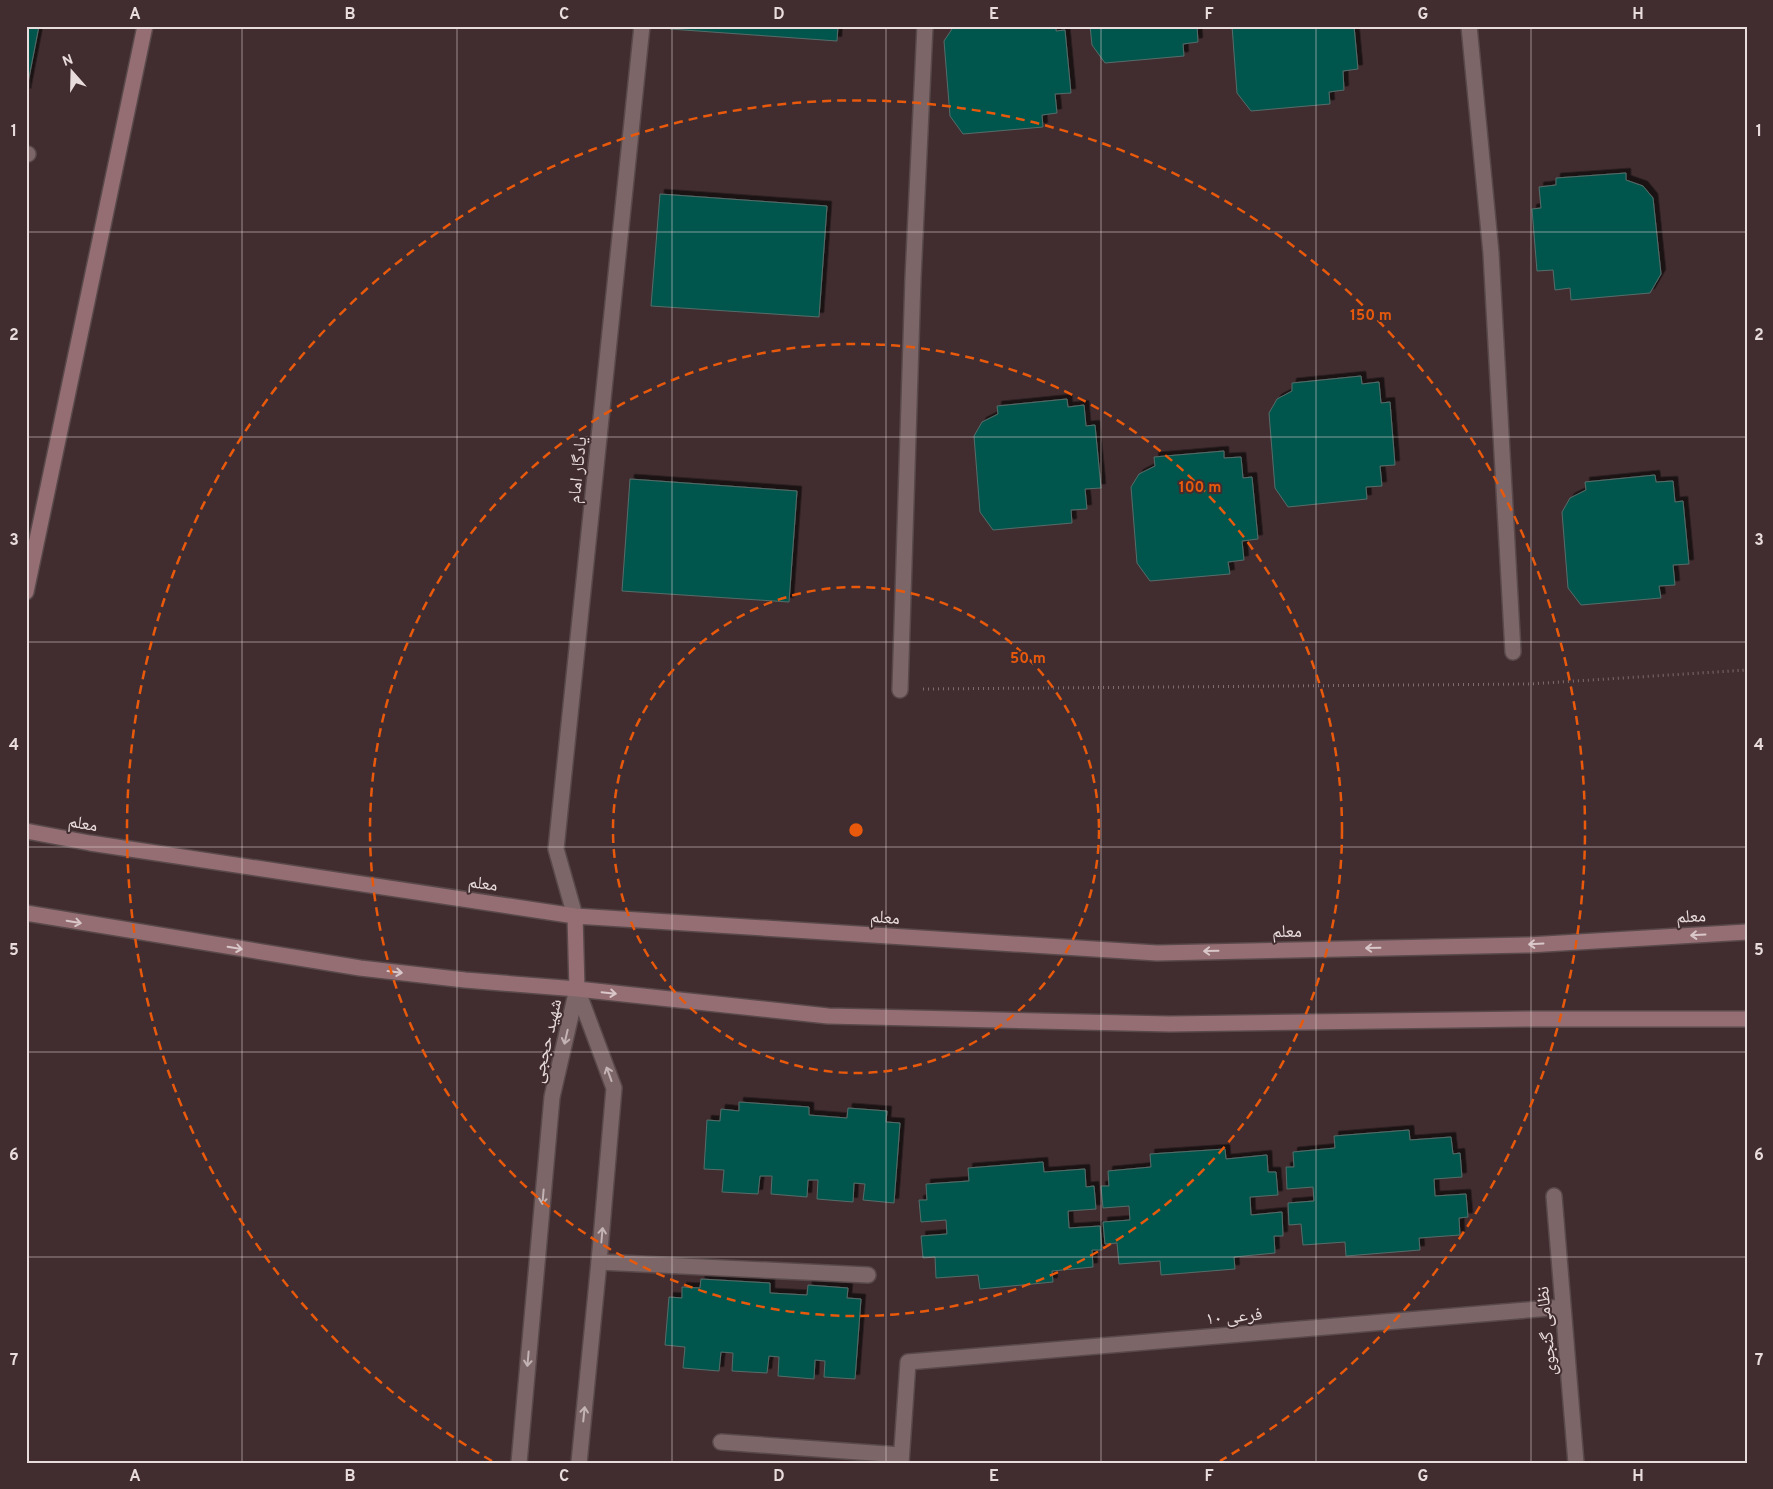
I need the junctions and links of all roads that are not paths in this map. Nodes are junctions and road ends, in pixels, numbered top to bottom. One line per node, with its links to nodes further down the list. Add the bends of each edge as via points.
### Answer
1 (145, 26): 5 (main road)
2 (642, 26): 10 (street, یادگار امام, via 556,850)
3 (925, 26): 7 (street, via 913,278)
4 (1469, 26): 6 (street, via 1491,253)
5 (26, 592)
6 (1513, 652)
7 (900, 690)
8 (26, 831): 10 (main road, معلم, via 100,845)
9 (26, 913): 12 (main road, one-way to 12, via 360,968)
10 (575, 916): 11 (main road, معلم, one-way to 10, via 1528,945 1157,953); 12 (main road)
11 (1747, 932)
12 (577, 989): 13 (main road, one-way to 13, via 828,1016 1170,1024); 15 (street, شهید حججی, one-way to 12, via 614,1088); 20 (street, شهید حججی, one-way to 20, via 552,1096)
13 (1747, 1019)
14 (1554, 1196): 17 (street, نظامی گنجوی)
15 (599, 1262): 16 (street); 21 (street, شهید حججی, one-way to 15)
16 (868, 1275)
17 (1563, 1307): 19 (street, فرعی ۱۰, via 908,1362); 22 (street, نظامی گنجوی)
18 (721, 1442): 19 (street)
19 (901, 1459)
20 (519, 1463)
21 (579, 1463)
22 (1576, 1463)

